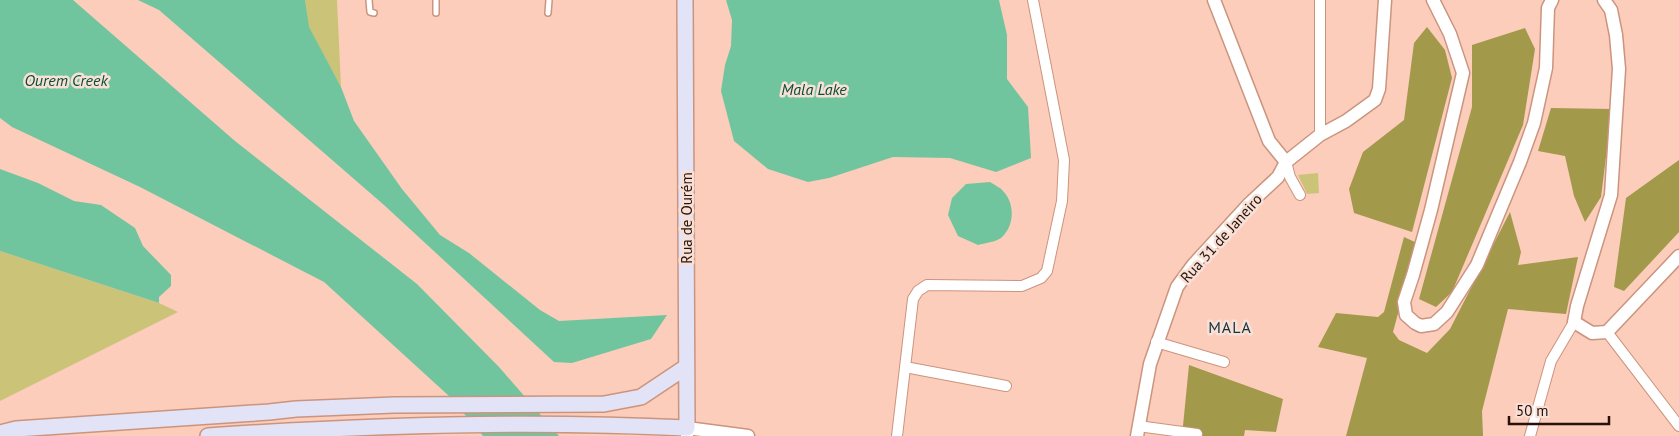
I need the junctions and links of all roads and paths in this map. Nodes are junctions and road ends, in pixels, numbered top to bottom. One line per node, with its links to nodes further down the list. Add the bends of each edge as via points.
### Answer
1 (369, 0): 12 (lane, via 370,12)
2 (436, 0): 13 (lane)
3 (549, 0): 14 (lane)
4 (685, 0): 23 (main road, Rua de Ourém)
5 (1033, 0): 24 (street, via 1064,160 1062,201 1046,271 1040,278 1022,286 927,285 918,291 913,299)
6 (1214, 0): 16 (street, via 1269,141)
7 (1320, 0): 15 (street)
8 (1385, 0): 15 (street, Rua 31 de Janeiro, via 1379,90 1374,100)
9 (1433, 0): 10 (street, via 1450,34 1463,73 1431,210 1404,302 1406,315 1421,326 1434,324 1448,312 1477,265 1520,162 1534,123 1546,68 1548,8)
10 (1552, 0)
11 (1604, 0): 19 (street, via 1611,10 1619,69 1610,195)
12 (374, 13)
13 (436, 13)
14 (548, 13)
15 (1320, 135): 16 (street, Rua 31 de Janeiro)
16 (1286, 162): 17 (street); 21 (street, Rua 31 de Janeiro, via 1278,177 1248,205 1177,287)
17 (1300, 194)
18 (1679, 256): 20 (street)
19 (1574, 322): 20 (street, via 1592,334); 37 (street, via 1551,361)
20 (1607, 332): 27 (street)
21 (1156, 342): 22 (street); 28 (street, Rua 31 de Janeiro)
22 (1224, 362)
23 (686, 367): 26 (main road, via 641,397 604,404 394,405); 31 (main road, Rua de Ourém)
24 (905, 367): 25 (street); 36 (street)
25 (1006, 386)
26 (269, 412): 29 (main road); 32 (main road, via 16,429)
27 (1679, 426)
28 (1138, 431): 33 (street)
29 (270, 432): 30 (main road); 34 (main road)
30 (332, 432): 31 (main road, via 396,426 605,424)
31 (687, 432): 35 (street)
32 (0, 433)
33 (1197, 434)
34 (208, 436)
35 (748, 436)
36 (897, 436)
37 (1530, 436)

